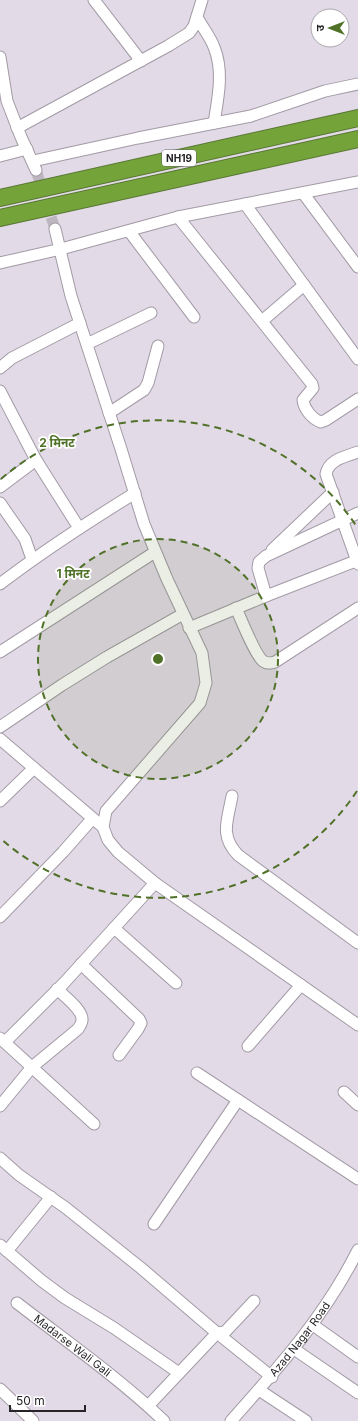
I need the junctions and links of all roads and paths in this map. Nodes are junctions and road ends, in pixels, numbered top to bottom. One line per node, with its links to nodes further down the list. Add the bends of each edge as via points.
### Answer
1 (94, 0): 5 (street)
2 (202, 0): 3 (street)
3 (197, 17): 5 (street, via 188,33); 9 (street, via 214,47 218,60 220,86)
4 (0, 57): 7 (street)
5 (141, 61): 10 (street)
6 (358, 84): 9 (street, via 325,91 251,116)
7 (4, 102): 10 (street)
8 (358, 118): 16 (highway, NH19)
9 (214, 123): 12 (street, via 34,166)
10 (17, 128): 12 (street)
11 (358, 139): 19 (highway, NH19)
12 (27, 149): 13 (street)
13 (0, 156)
14 (358, 182): 15 (street)
15 (303, 192): 17 (street); 24 (street)
16 (0, 198)
17 (245, 204): 18 (street); 25 (street)
18 (178, 217): 21 (street); 28 (street)
19 (0, 218)
20 (55, 229): 22 (street)
21 (129, 231): 22 (street); 27 (street)
22 (61, 249): 23 (street); 29 (street, via 71,296)
23 (0, 263)
24 (358, 267)
25 (304, 285): 28 (street); 32 (street)
26 (151, 313): 30 (street)
27 (194, 317)
28 (262, 320): 35 (street, via 312,384 313,388 303,400 315,420 326,420)
29 (80, 323): 30 (street); 33 (street, via 12,358)
30 (87, 344): 36 (street)
31 (158, 346): 36 (street, via 144,390)
32 (358, 359)
33 (0, 368)
34 (0, 391): 38 (street)
35 (357, 401)
36 (109, 413): 41 (street)
37 (358, 452): 40 (street, via 331,463 327,468 326,474)
38 (36, 460): 39 (street); 45 (street)
39 (0, 487)
40 (332, 492): 44 (street); 47 (street)
41 (134, 494): 45 (street); 46 (street)
42 (0, 503): 48 (street, via 25,539)
43 (358, 513): 44 (street)
44 (343, 521): 47 (street); 49 (street)
45 (79, 528): 48 (street)
46 (155, 552): 54 (street); 56 (street)
47 (266, 556): 51 (street, via 259,562 258,568)
48 (32, 559): 50 (street)
49 (358, 561): 51 (street)
50 (0, 584)
51 (266, 596): 52 (street)
52 (236, 608): 53 (street, via 258,654 269,664); 55 (street)
53 (358, 608)
54 (183, 614): 55 (street); 57 (street, via 106,657)
55 (189, 628): 63 (street, via 202,653 206,683 200,703 106,811)
56 (0, 652)
57 (0, 727)
58 (0, 739): 59 (street)
59 (34, 768): 61 (street); 62 (street)
60 (232, 796): 67 (street, via 226,827 231,847 238,855)
61 (0, 801)
62 (92, 819): 63 (street); 65 (street)
63 (103, 827): 64 (street, via 108,840 118,852)
64 (155, 883): 66 (street); 70 (street)
65 (0, 917)
66 (114, 928): 68 (street); 69 (street)
67 (358, 943)
68 (81, 964): 71 (street); 75 (street, via 140,1019 138,1029)
69 (176, 983)
70 (300, 985): 72 (street); 74 (street)
71 (58, 989): 73 (street); 76 (street, via 79,1010 82,1021 78,1029)
72 (358, 1025)
73 (2, 1040): 76 (street)
74 (248, 1046)
75 (119, 1055)
76 (32, 1067): 81 (street); 82 (street)
77 (197, 1073): 79 (street)
78 (344, 1092): 80 (street)
79 (238, 1100): 84 (street); 86 (street)
80 (358, 1105)
81 (0, 1106)
82 (94, 1124)
83 (0, 1158): 85 (street)
84 (358, 1179)
85 (51, 1197): 87 (street); 92 (street, via 141,1268)
86 (154, 1224)
87 (4, 1248): 95 (street, via 65,1298)
88 (358, 1250): 91 (street, Azad Nagar Road, via 333,1296)
89 (254, 1301): 92 (street, via 226,1332)
90 (17, 1303): 100 (street, Madarse Wali Gali)
91 (313, 1325): 93 (street, Azad Nagar Road); 94 (street)
92 (217, 1333): 95 (street); 96 (street)
93 (294, 1350): 96 (street, Azad Nagar Road); 99 (street)
94 (358, 1357)
95 (179, 1373): 100 (street)
96 (272, 1376): 98 (street, Azad Nagar Road)
97 (0, 1389): 101 (street)
98 (259, 1390): 103 (street, Azad Nagar Road); 104 (street)
99 (358, 1393)
100 (148, 1406): 102 (street, Madarse Wali Gali)
101 (33, 1421)
102 (164, 1421)
103 (231, 1421)
104 (306, 1421)

